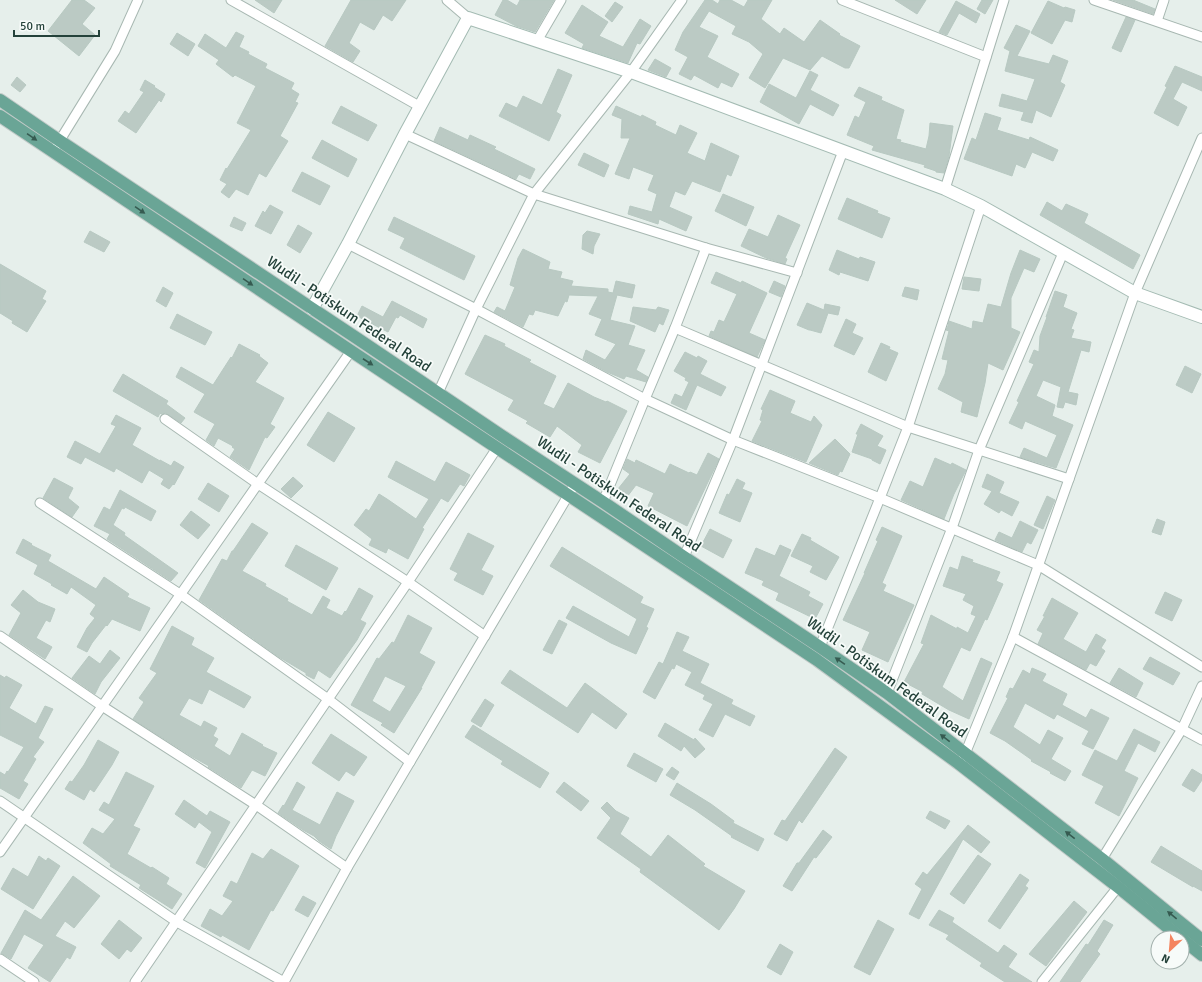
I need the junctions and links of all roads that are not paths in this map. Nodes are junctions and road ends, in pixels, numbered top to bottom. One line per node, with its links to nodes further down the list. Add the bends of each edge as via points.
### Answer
1 (138, 0): 20 (street, via 115,51)
2 (231, 0): 17 (street)
3 (447, 0): 10 (street)
4 (561, 0): 13 (street)
5 (682, 0): 15 (street)
6 (842, 0): 14 (street)
7 (1004, 0): 14 (street)
8 (1094, 0): 11 (street)
9 (1164, 0): 11 (street)
10 (468, 18): 13 (street); 17 (street)
11 (1157, 22): 12 (street)
12 (1202, 37)
13 (537, 41): 15 (street)
14 (986, 56): 24 (street)
15 (631, 72): 23 (street); 25 (street)
16 (0, 100): 20 (main road, Wudil - Potiskum Federal Road)
17 (419, 106): 19 (street)
18 (0, 116): 22 (main road, Wudil - Potiskum Federal Road, one-way to 22)
19 (405, 134): 25 (street); 27 (street)
20 (60, 141): 22 (street); 32 (main road, Wudil - Potiskum Federal Road)
21 (1202, 141): 31 (street)
22 (52, 151): 36 (main road, Wudil - Potiskum Federal Road, one-way to 36)
23 (843, 151): 24 (street); 30 (street)
24 (945, 189): 26 (street)
25 (534, 194): 28 (street); 33 (street)
26 (980, 206): 29 (street); 41 (street)
27 (348, 244): 32 (street); 33 (street)
28 (706, 248): 30 (street); 35 (street)
29 (1063, 253): 31 (street); 44 (street)
30 (797, 274): 37 (street)
31 (1134, 293): 34 (street); 45 (street)
32 (312, 309): 38 (main road, Wudil - Potiskum Federal Road)
33 (476, 309): 38 (street); 39 (street)
34 (1202, 317)
35 (675, 328): 37 (street); 39 (street)
36 (351, 351): 43 (main road, Wudil - Potiskum Federal Road, one-way to 43); 46 (street)
37 (762, 365): 41 (street); 42 (street)
38 (438, 393): 47 (main road, Wudil - Potiskum Federal Road)
39 (645, 399): 42 (street); 50 (street)
40 (165, 419): 46 (street)
41 (908, 427): 44 (street); 49 (street)
42 (733, 440): 49 (street); 53 (street)
43 (497, 448): 48 (main road, Wudil - Potiskum Federal Road); 55 (street)
44 (979, 450): 45 (street); 52 (street)
45 (1068, 480): 54 (street)
46 (258, 484): 55 (street); 56 (street)
47 (575, 484): 48 (street); 50 (main road, Wudil - Potiskum Federal Road)
48 (569, 496): 58 (street); 68 (main road, Wudil - Potiskum Federal Road)
49 (880, 498): 52 (street); 60 (street)
50 (603, 502): 53 (main road, Wudil - Potiskum Federal Road)
51 (40, 503): 56 (street)
52 (952, 528): 54 (street); 63 (street)
53 (684, 557): 60 (main road, Wudil - Potiskum Federal Road)
54 (1038, 565): 59 (street); 61 (street)
55 (408, 582): 58 (street); 64 (street)
56 (180, 594): 64 (street); 65 (street)
57 (0, 636): 65 (street)
58 (485, 636): 69 (street)
59 (1013, 638): 66 (street); 68 (street)
60 (820, 647): 63 (main road, Wudil - Potiskum Federal Road, one-way to 60)
61 (1202, 667)
62 (1202, 686): 66 (street)
63 (887, 694): 68 (main road, Wudil - Potiskum Federal Road, one-way to 63)
64 (328, 699): 69 (street); 71 (street)
65 (102, 706): 71 (street); 72 (street)
66 (1182, 729): 67 (street); 74 (street)
67 (1202, 740)
68 (962, 759): 74 (main road, Wudil - Potiskum Federal Road, one-way to 68); 76 (main road, Wudil - Potiskum Federal Road)
69 (410, 762): 75 (street)
70 (0, 801): 72 (street)
71 (256, 805): 75 (street); 77 (street)
72 (24, 817): 73 (street); 77 (street)
73 (0, 852)
74 (1102, 859): 79 (main road, Wudil - Potiskum Federal Road, one-way to 74)
75 (346, 868): 77 (street, via 284,982)
76 (1118, 887): 78 (main road, Wudil - Potiskum Federal Road); 85 (street)
77 (177, 922): 84 (street)
78 (1170, 930)
79 (1202, 940)
80 (1190, 946): 81 (main road, Wudil - Potiskum Federal Road)
81 (1202, 955)
82 (0, 959): 83 (street)
83 (34, 982)
84 (135, 982)
85 (1042, 982)

